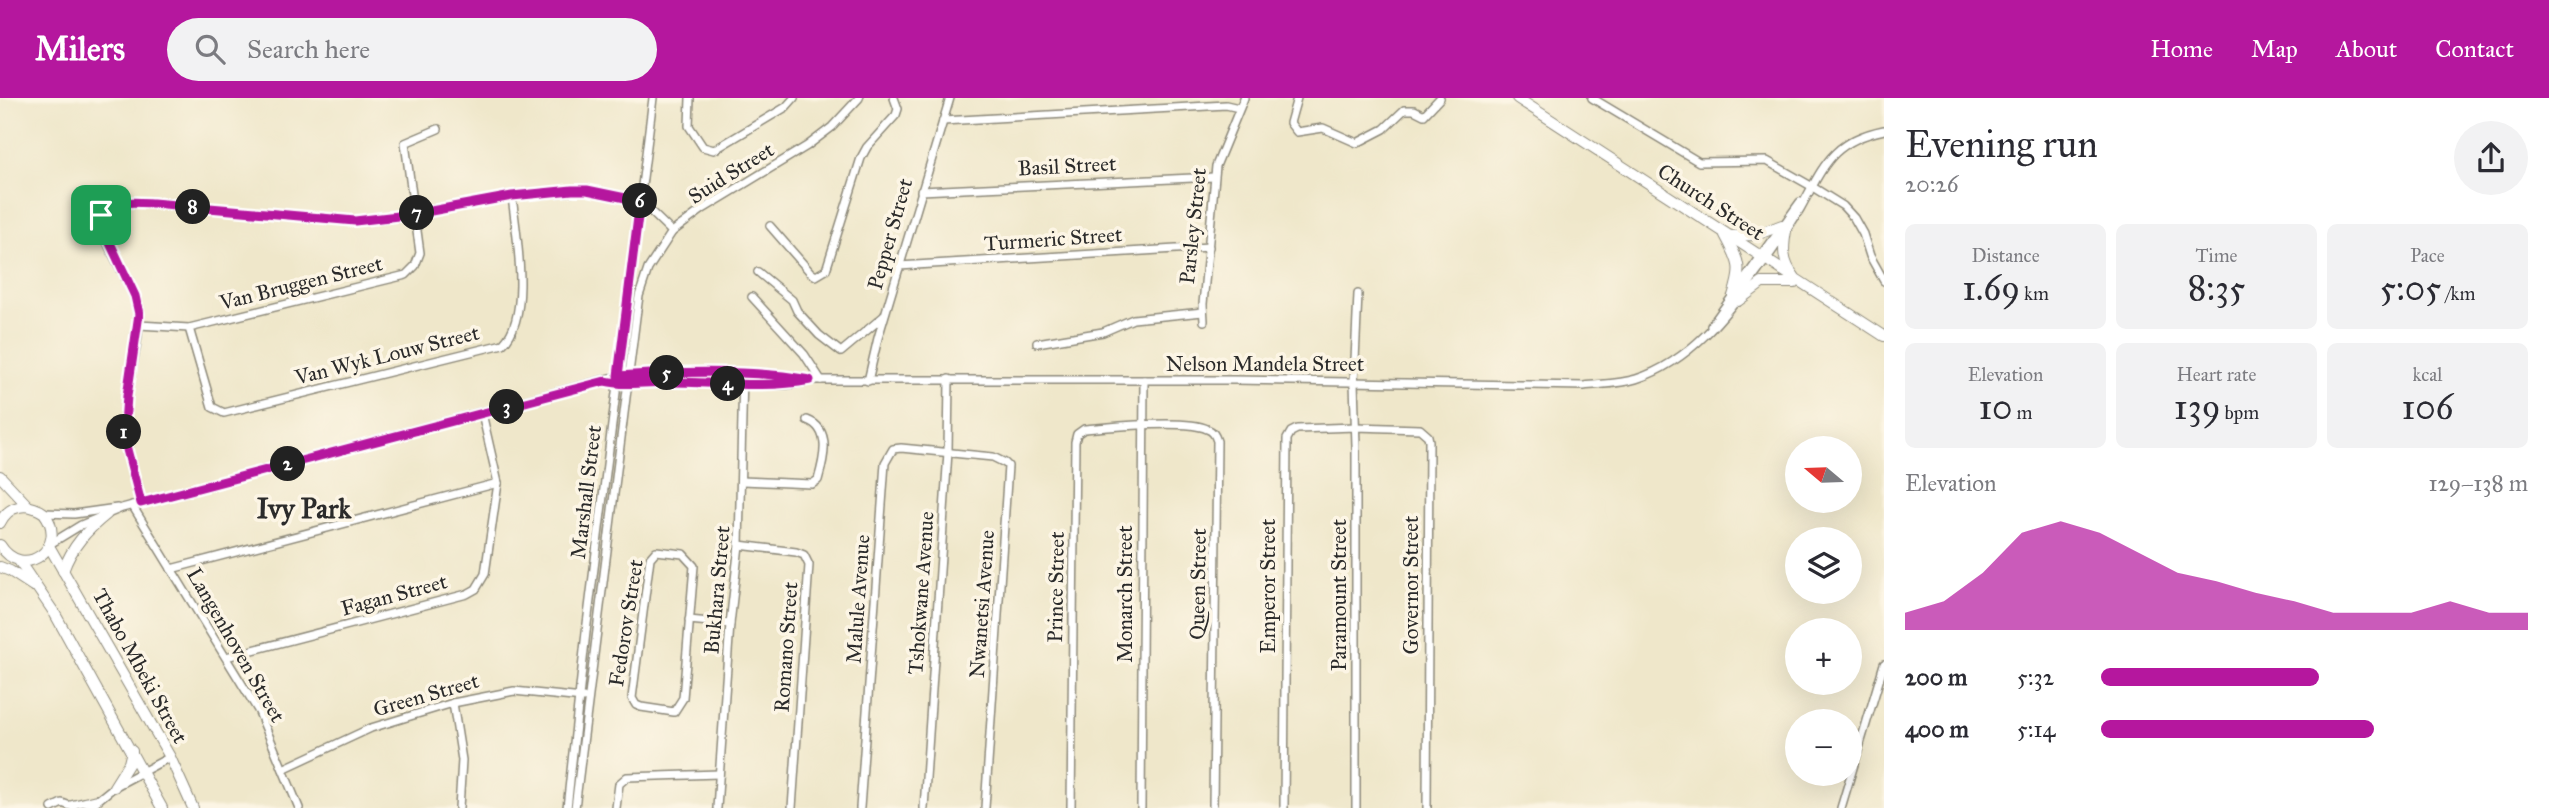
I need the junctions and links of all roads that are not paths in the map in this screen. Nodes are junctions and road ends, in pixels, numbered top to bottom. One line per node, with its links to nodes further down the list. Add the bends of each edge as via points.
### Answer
1 (653, 98): 20 (street, Marshall Street)
2 (690, 98): 3 (street, via 689,126 703,147 714,150)
3 (794, 98)
4 (859, 98): 24 (street, Suid Street, via 807,146)
5 (894, 98): 22 (street, via 896,115 861,158 826,270 816,276)
6 (950, 98): 13 (street, Pepper Street)
7 (1244, 98): 12 (street, Parsley Street)
8 (1297, 98): 9 (street, via 1290,123 1297,132 1323,128 1357,143 1384,129 1404,110 1424,115)
9 (1440, 98)
10 (1517, 98): 25 (main road, Church Street)
11 (1592, 98): 17 (street, via 1699,162 1767,161)
12 (1239, 107): 13 (street); 16 (street, Parsley Street)
13 (943, 121): 18 (street, Pepper Street)
14 (438, 130): 21 (street, Van Bruggen Street, via 405,143)
15 (1884, 130): 17 (street, Nelson Mandela Street, via 1850,140 1836,151)
16 (1214, 177): 18 (street, Basil Street); 26 (street, Parsley Street)
17 (1811, 186): 23 (street, Nelson Mandela Street); 30 (street, via 1854,218)
18 (921, 191): 28 (street, Pepper Street)
19 (512, 196): 20 (street, via 579,190); 21 (street); 39 (street, Van Wyk Louw Street, via 521,276 516,325 503,344 224,413 212,407)
20 (640, 201): 24 (street); 46 (street, Marshall Street)
21 (415, 214): 38 (street, via 355,221 127,202 111,206 101,215 102,226 135,296); 39 (street, Van Bruggen Street, via 420,253 406,275)
22 (770, 226)
23 (1784, 228): 25 (main road, via 1756,235); 27 (street, Nelson Mandela Street); 31 (main road, via 1785,262)
24 (672, 232): 44 (street, Suid Street, via 648,269 639,296)
25 (1726, 235): 27 (main road, Church Street); 34 (main road, via 1740,272)
26 (1209, 247): 28 (street, Turmeric Street); 35 (street, Parsley Street)
27 (1763, 259): 31 (main road, Church Street); 34 (street, Nelson Mandela Street)
28 (899, 267): 36 (street, Pepper Street)
29 (758, 272): 36 (street, via 841,352)
30 (1884, 281)
31 (1800, 284): 34 (main road, via 1762,283); 40 (main road, Church Street)
32 (1358, 294): 51 (street, Paramount Street)
33 (752, 297): 48 (street, via 804,354)
34 (1735, 299): 51 (street, Nelson Mandela Street, via 1706,335 1671,361 1635,379 1584,386)
35 (1203, 312): 37 (street, Parsley Street); 41 (street, via 1133,319 1103,332)
36 (885, 315): 50 (street, Pepper Street)
37 (1204, 321)
38 (139, 325): 39 (street, Van Bruggen Street); 62 (street, via 124,438)
39 (189, 328)
40 (1884, 337)
41 (1037, 343)
42 (698, 373): 43 (street, Nelson Mandela Street); 44 (street, Nelson Mandela Street); 52 (street)
43 (743, 374): 47 (street, Nelson Mandela Street); 53 (street, Bukhara Street)
44 (629, 379): 46 (street, Nelson Mandela Street); 52 (street, Nelson Mandela Street); 81 (street, Marshall Street)
45 (949, 379): 49 (street, Nelson Mandela Street); 50 (street, Nelson Mandela Street); 58 (street, Tshokwane Avenue)
46 (617, 380): 54 (street, Nelson Mandela Street); 81 (street, Marshall Street)
47 (810, 380): 48 (street, Nelson Mandela Street); 53 (street, Nelson Mandela Street, via 786,385)
48 (821, 380): 50 (street, Nelson Mandela Street)
49 (1144, 380): 51 (street, Nelson Mandela Street); 56 (street, Monarch Street)
50 (868, 381)
51 (1354, 382): 57 (street, Paramount Street)
52 (698, 383): 53 (street, Nelson Mandela Street)
53 (743, 384): 60 (street, Bukhara Street)
54 (482, 413): 61 (street, Fagan Street); 62 (street, Nelson Mandela Street)
55 (807, 419): 60 (street, via 824,432 818,480 812,484)
56 (1143, 425): 105 (street, Prince Street, via 1084,429 1075,442); 106 (street, Monarch Street); 107 (street, Queen Street, via 1200,426 1217,441)
57 (1356, 427): 108 (street, Emperor Street, via 1297,429 1287,439); 109 (street, Paramount Street); 110 (street, Governor Street, via 1420,429 1429,441)
58 (948, 452): 102 (street, Malule Avenue, via 893,449 885,463); 103 (street, Tshokwane Avenue); 104 (street, Nwanetsi Avenue, via 992,457 1005,463 1008,471)
59 (0, 476): 64 (main road)
60 (741, 481): 70 (street, Bukhara Street)
61 (498, 482): 74 (street); 79 (street, Fagan Street, via 485,574 476,589)
62 (141, 503): 63 (street, Nelson Mandela Street)
63 (132, 505): 65 (street, Nelson Mandela Street); 74 (street, Langenhoven Street)
64 (28, 506): 66 (main road); 68 (main road, via 14,508)
65 (122, 508): 66 (street, Nelson Mandela Street); 67 (street, Nelson Mandela Street)
66 (44, 513): 69 (main road, Thabo Mbeki Street, via 52,531)
67 (107, 514): 69 (street, Nelson Mandela Street); 75 (main road, via 81,537)
68 (0, 523)
69 (50, 545): 72 (main road, via 33,559); 75 (main road, Thabo Mbeki Street)
70 (739, 545): 78 (street, Bukhara Street); 101 (street, Romano Street, via 796,552 804,555 809,565)
71 (1, 549): 72 (main road)
72 (19, 561): 76 (main road)
73 (0, 567): 76 (main road)
74 (171, 569): 79 (street, Langenhoven Street)
75 (63, 571): 84 (main road, Thabo Mbeki Street)
76 (38, 591): 83 (main road)
77 (689, 620): 77 (street, Fedorov Street, via 681,704 674,712 636,705 632,698 650,558 656,551 683,554 694,566); 78 (street)
78 (730, 624): 87 (street, Bukhara Street)
79 (226, 657): 85 (street, Langenhoven Street, via 258,712)
80 (1884, 664): 111 (street)
81 (584, 699): 82 (street, Green Street, via 514,691); 97 (street, Marshall Street); 98 (street, Marshall Street)
82 (453, 703): 85 (street, Green Street, via 371,728); 96 (street, via 462,760)
83 (132, 751): 86 (main road); 88 (main road)
84 (170, 757): 86 (street); 94 (main road, Thabo Mbeki Street)
85 (283, 769): 95 (street, Langenhoven Street)
86 (143, 770): 88 (street); 93 (main road)
87 (719, 774): 99 (street, via 627,777 619,784); 100 (street, Bukhara Street)
88 (114, 787): 89 (street)
89 (97, 799): 90 (street); 92 (street)
90 (73, 806): 91 (street, via 62,803)
91 (52, 808)
92 (88, 808)
93 (162, 808)
94 (193, 808)
95 (299, 808)
96 (459, 808)
97 (567, 808)
98 (575, 808)
99 (616, 808)
100 (717, 808)
101 (792, 808)
102 (860, 808)
103 (924, 808)
104 (985, 808)
105 (1071, 808)
106 (1141, 808)
107 (1213, 808)
108 (1284, 808)
109 (1356, 808)
110 (1427, 808)
111 (1841, 808)

